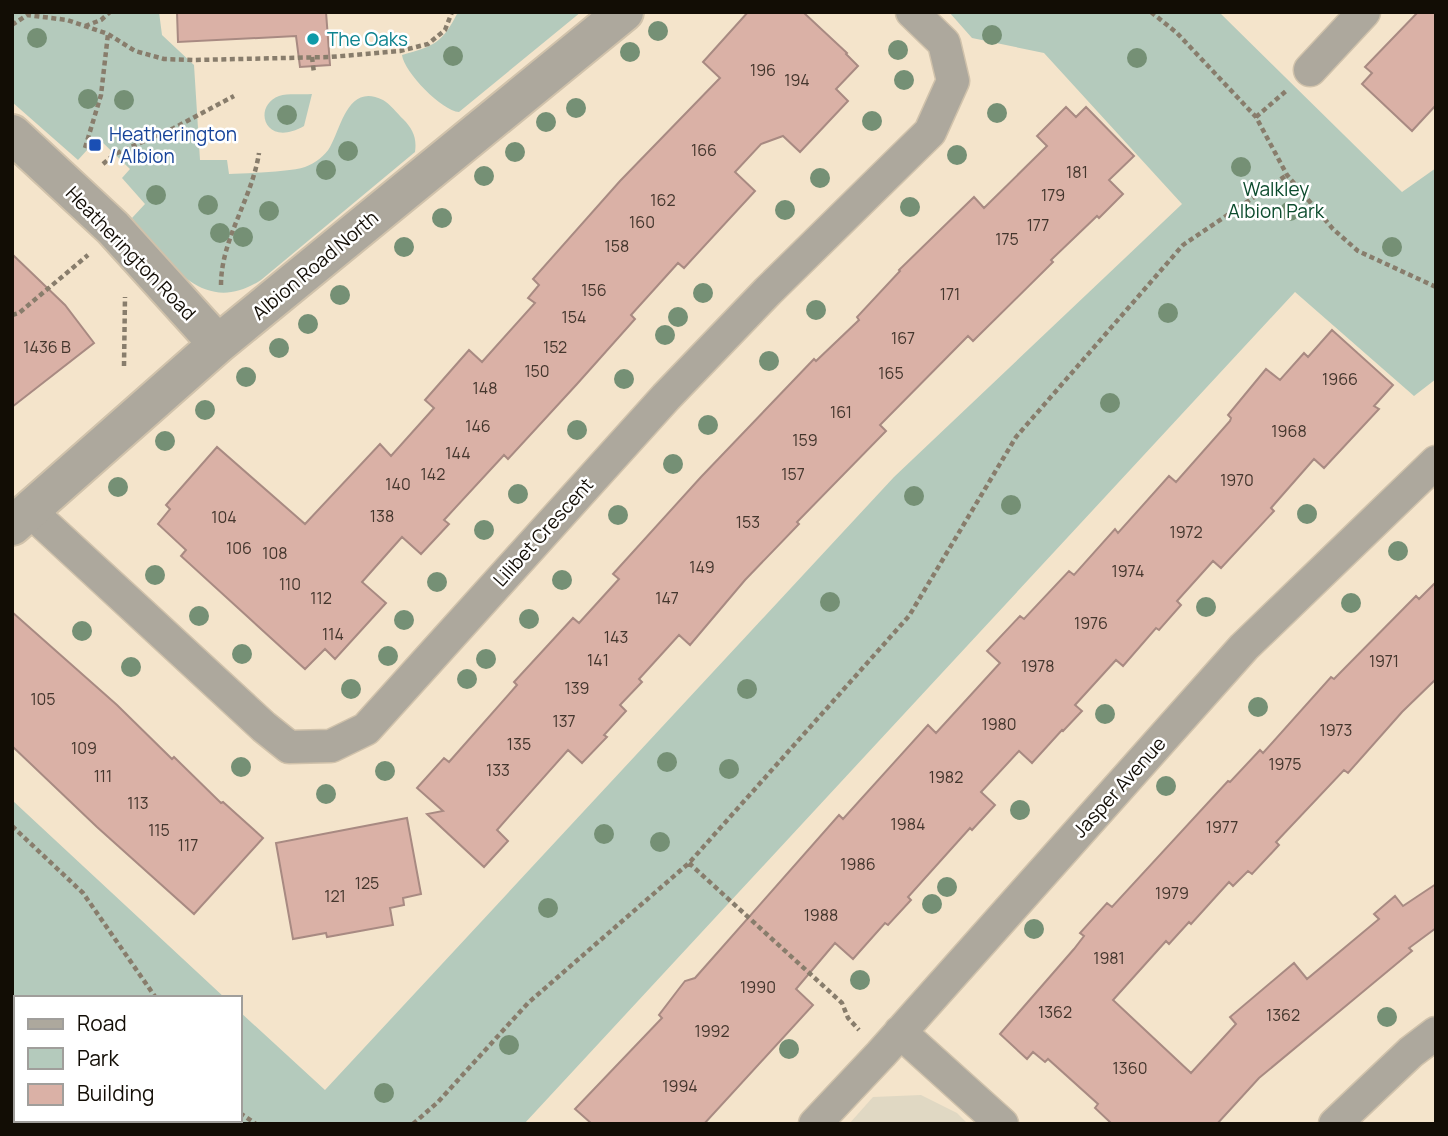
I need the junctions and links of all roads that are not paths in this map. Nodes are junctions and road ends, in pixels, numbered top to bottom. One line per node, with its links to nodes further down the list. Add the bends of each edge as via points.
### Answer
1 (624, 12): 6 (street, Albion Road North)
2 (912, 12): 8 (street, Lilibet Crescent, via 944,43 953,81 930,132 666,397 366,729 331,746 289,747)
3 (1364, 12): 4 (street)
4 (1310, 70)
5 (12, 134): 6 (street, Heatherington Road, via 113,228)
6 (218, 344): 8 (street, Albion Road North)
7 (1436, 462): 10 (street, Jasper Avenue, via 1244,648)
8 (21, 519)
9 (1436, 1033): 13 (street)
10 (891, 1043): 11 (street, Jasper Avenue); 12 (street)
11 (815, 1124)
12 (1002, 1124)
13 (1335, 1124)

